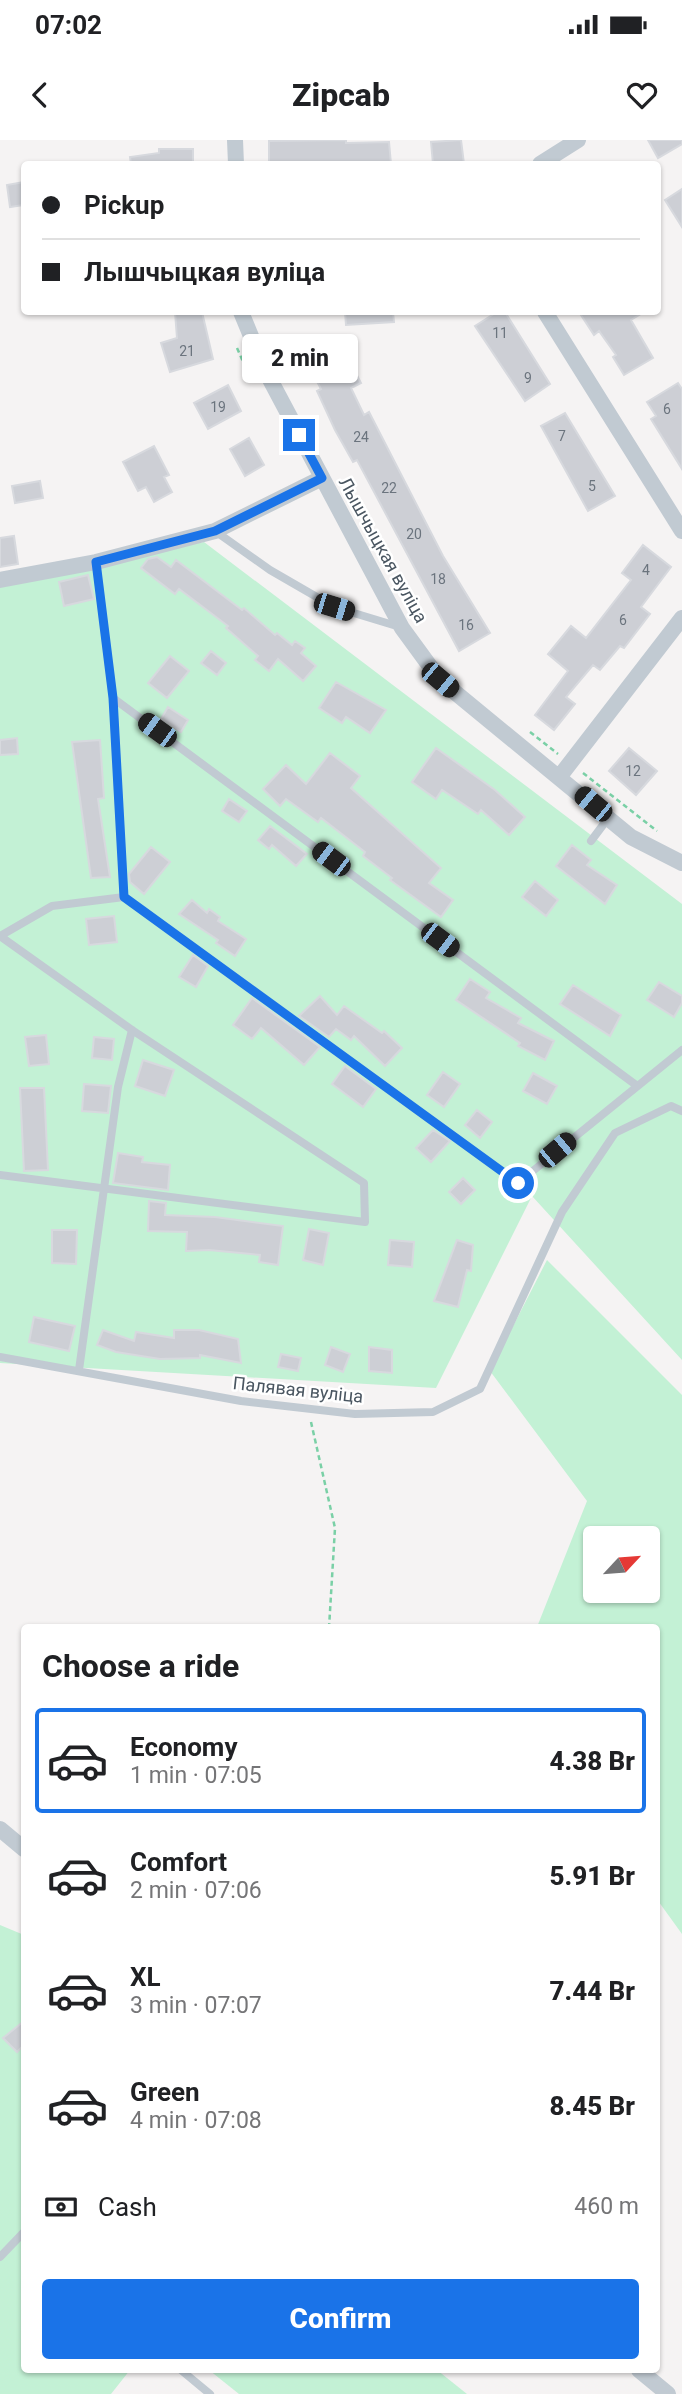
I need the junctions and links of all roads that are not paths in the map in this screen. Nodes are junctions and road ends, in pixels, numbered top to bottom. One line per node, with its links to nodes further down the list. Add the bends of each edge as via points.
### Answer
1 (235, 140): 3 (street)
2 (578, 140): 4 (street)
3 (236, 161)
4 (545, 161)
5 (242, 315): 7 (street, Лышчыцкая вуліца, via 265,370)
6 (547, 315): 9 (street)
7 (322, 478): 8 (street); 13 (street, Лышчыцкая вуліца)
8 (215, 531): 10 (street); 13 (lane, via 334,607)
9 (682, 531)
10 (96, 562): 11 (street); 14 (lane)
11 (0, 580)
12 (682, 618): 15 (street)
13 (402, 628): 15 (street, Лышчыцкая вуліца, via 440,680)
14 (113, 698): 19 (lane); 22 (lane)
15 (566, 770): 16 (street, Лышчыцкая вуліца)
16 (609, 817): 17 (lane); 18 (street, Лышчыцкая вуліца, via 631,837)
17 (591, 841)
18 (682, 863)
19 (124, 897): 20 (lane, via 52,906 0,936); 22 (lane, via 518,1183)
20 (132, 1030): 25 (lane, via 118,1087); 25 (lane, via 364,1183 365,1222)
21 (682, 1050): 22 (lane)
22 (636, 1085)
23 (682, 1111): 27 (lane, Палявая вуліца, via 671,1105 615,1133 562,1212 480,1389 433,1412 355,1415 241,1401)
24 (0, 1175): 25 (lane)
25 (104, 1189): 27 (lane)
26 (0, 1357): 27 (lane, Палявая вуліца)
27 (79, 1370)
28 (0, 1829): 29 (street)
29 (21, 1846)
30 (21, 2235): 31 (lane)
31 (0, 2257)
32 (184, 2373): 34 (lane)
33 (643, 2373): 35 (street)
34 (209, 2394)
35 (668, 2394)

